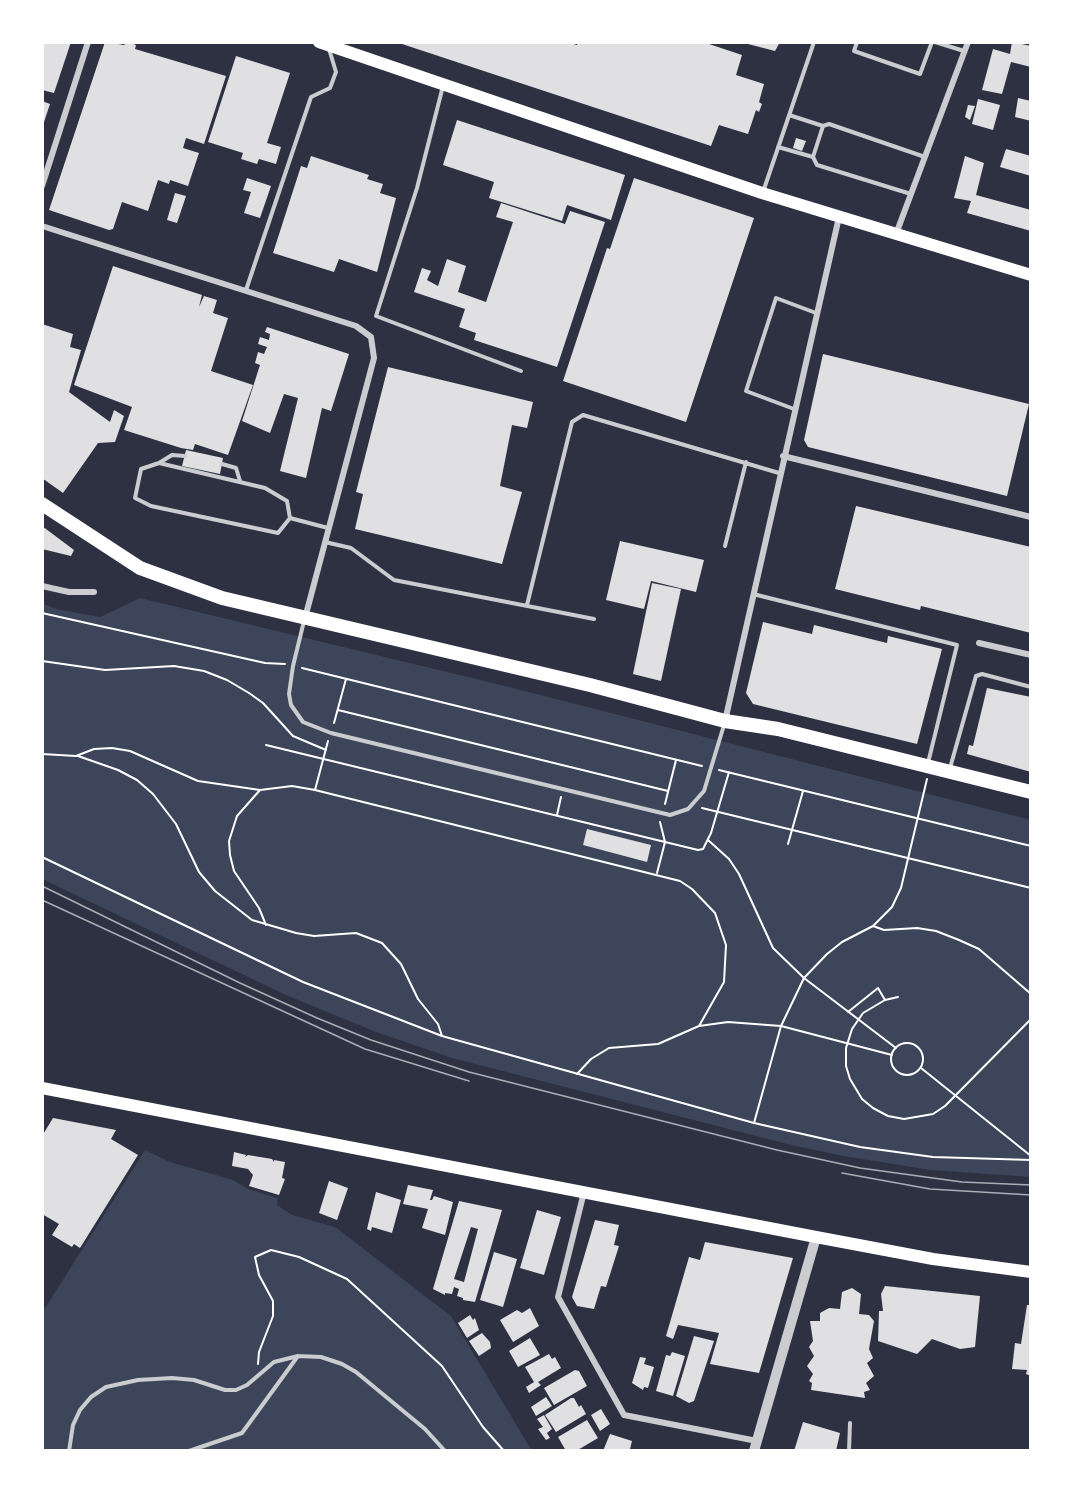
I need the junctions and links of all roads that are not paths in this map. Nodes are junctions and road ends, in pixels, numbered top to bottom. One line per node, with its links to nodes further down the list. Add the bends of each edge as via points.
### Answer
1 (88, 42): 14 (street)
2 (814, 42): 9 (lane)
3 (857, 42): 4 (lane, via 854,51 920,74)
4 (934, 42): 7 (lane)
5 (968, 42): 7 (street)
6 (325, 43): 8 (main road); 21 (lane, via 336,72 330,88 311,97)
7 (964, 51): 13 (street)
8 (444, 85): 15 (main road); 23 (lane, via 417,188 376,316)
9 (789, 115): 10 (lane); 11 (lane)
10 (823, 126): 12 (lane); 13 (lane, via 829,124)
11 (778, 147): 12 (lane); 15 (lane)
12 (813, 157): 16 (lane, via 817,165)
13 (926, 157): 16 (street)
14 (42, 186)
15 (762, 193): 17 (main road)
16 (911, 194): 19 (street)
17 (839, 216): 19 (main road); 22 (street)
18 (42, 226): 21 (street)
19 (896, 234): 20 (main road)
20 (1031, 275)
21 (246, 291): 35 (street, via 356,326 371,337 374,358)
22 (816, 314): 24 (street); 24 (lane, via 776,298 746,392)
23 (521, 370)
24 (794, 409): 26 (street)
25 (185, 456): 28 (lane, via 172,455)
26 (783, 456): 30 (street); 33 (street)
27 (746, 462): 30 (lane); 37 (lane); 41 (lane, via 583,415 572,422)
28 (159, 463): 31 (lane); 34 (lane, via 141,469 135,498 151,506 278,533)
29 (222, 464): 31 (lane, via 236,468)
30 (779, 472): 40 (street)
31 (240, 481): 34 (lane, via 265,488 287,501)
32 (42, 504): 42 (main road, via 140,568 222,598)
33 (1031, 517)
34 (290, 518): 35 (lane)
35 (328, 528): 36 (street)
36 (324, 542): 41 (lane, via 351,548 394,580); 42 (street)
37 (725, 546)
38 (42, 586): 39 (street)
39 (94, 592)
40 (752, 594): 47 (street); 48 (lane, via 957,645)
41 (527, 605): 43 (lane)
42 (305, 619): 47 (main road, via 590,685); 47 (lane, via 289,694 296,714 313,728 662,814 678,814 694,803 707,784)
43 (594, 619)
44 (979, 643): 45 (street)
45 (1031, 656)
46 (1031, 687): 49 (lane, via 982,674 976,676)
47 (725, 721): 48 (main road, via 778,729)
48 (929, 767): 49 (main road)
49 (949, 772): 50 (main road)
50 (1031, 792)
51 (43, 1092): 52 (main road)
52 (585, 1192): 53 (main road); 57 (street, via 558,1297 624,1414)
53 (816, 1237): 54 (main road); 57 (street)
54 (1031, 1272)
55 (298, 1356): 58 (lane, via 282,1358 236,1390 172,1378 106,1387 80,1410); 59 (lane, via 242,1433); 60 (lane, via 321,1357 356,1372)
56 (850, 1423): 61 (lane)
57 (755, 1446)
58 (69, 1451)
59 (189, 1451)
60 (445, 1451)
61 (849, 1451)

